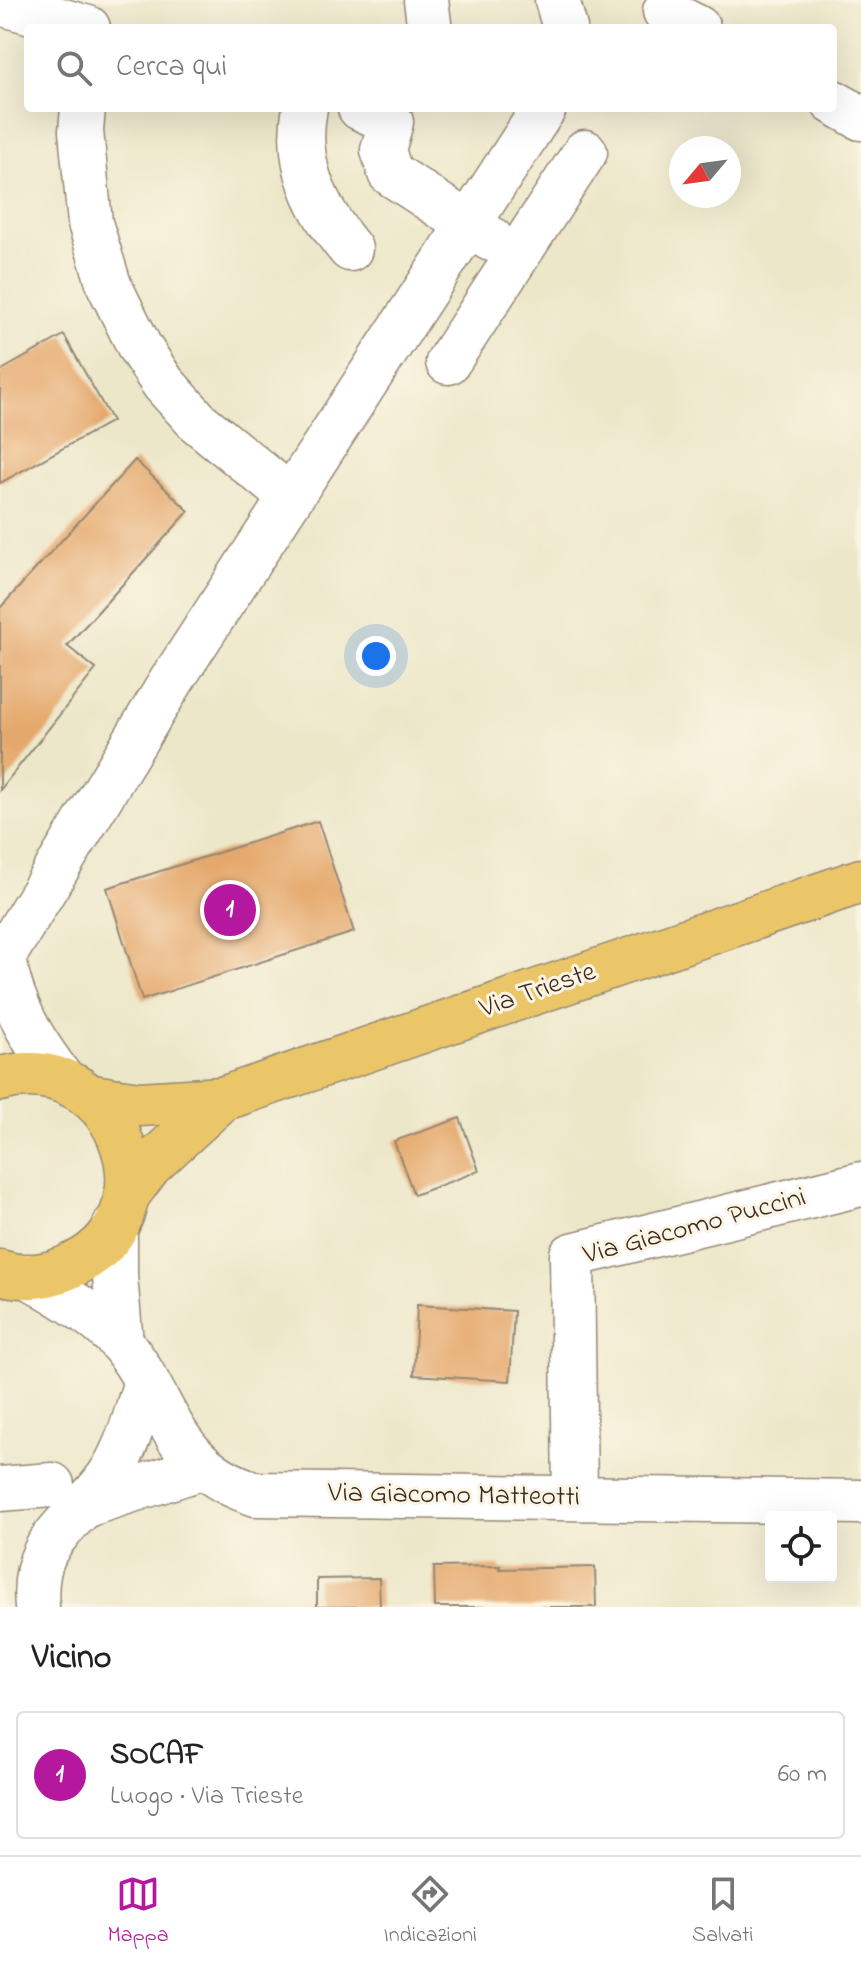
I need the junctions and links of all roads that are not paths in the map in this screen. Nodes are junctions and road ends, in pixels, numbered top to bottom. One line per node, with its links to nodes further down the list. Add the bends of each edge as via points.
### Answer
1 (110, 0): 5 (street)
2 (557, 0): 6 (street)
3 (0, 3): 4 (street)
4 (76, 24)
5 (93, 24)
6 (564, 24)
7 (837, 104): 12 (street)
8 (83, 112): 18 (street, via 90,223 109,285 140,348 198,422)
9 (305, 112): 15 (street, via 302,144 312,190)
10 (369, 112): 14 (street, via 391,122 383,150 390,173)
11 (541, 112): 14 (street)
12 (861, 118)
13 (585, 152): 16 (street)
14 (469, 225): 16 (street); 18 (street)
15 (350, 249)
16 (517, 256): 17 (street)
17 (448, 362)
18 (289, 496): 20 (street)
19 (859, 887): 23 (main road, Via Trieste)
20 (2, 960): 22 (street, via 11,999 30,1037)
21 (0, 1079): 22 (main road, via 23,1075)
22 (77, 1089): 23 (main road, via 139,1104); 25 (main road, via 105,1110 123,1142 128,1169)
23 (222, 1099): 25 (main road, via 150,1165)
24 (861, 1184): 32 (street, Via Giacomo Puccini, via 572,1255)
25 (121, 1211): 26 (main road, via 97,1249 72,1266); 27 (street, via 115,1276)
26 (14, 1274): 27 (street, via 74,1305)
27 (121, 1343): 28 (street, Via Giacomo Matteotti)
28 (145, 1384): 29 (street, Via Giacomo Matteotti, via 178,1439); 31 (street, via 135,1421 109,1476)
29 (203, 1467): 31 (street); 32 (street, Via Giacomo Matteotti, via 256,1494)
30 (0, 1489): 31 (street)
31 (68, 1496): 34 (street, via 40,1562)
32 (575, 1496): 33 (street, Via Giacomo Matteotti)
33 (861, 1502)
34 (37, 1607)

